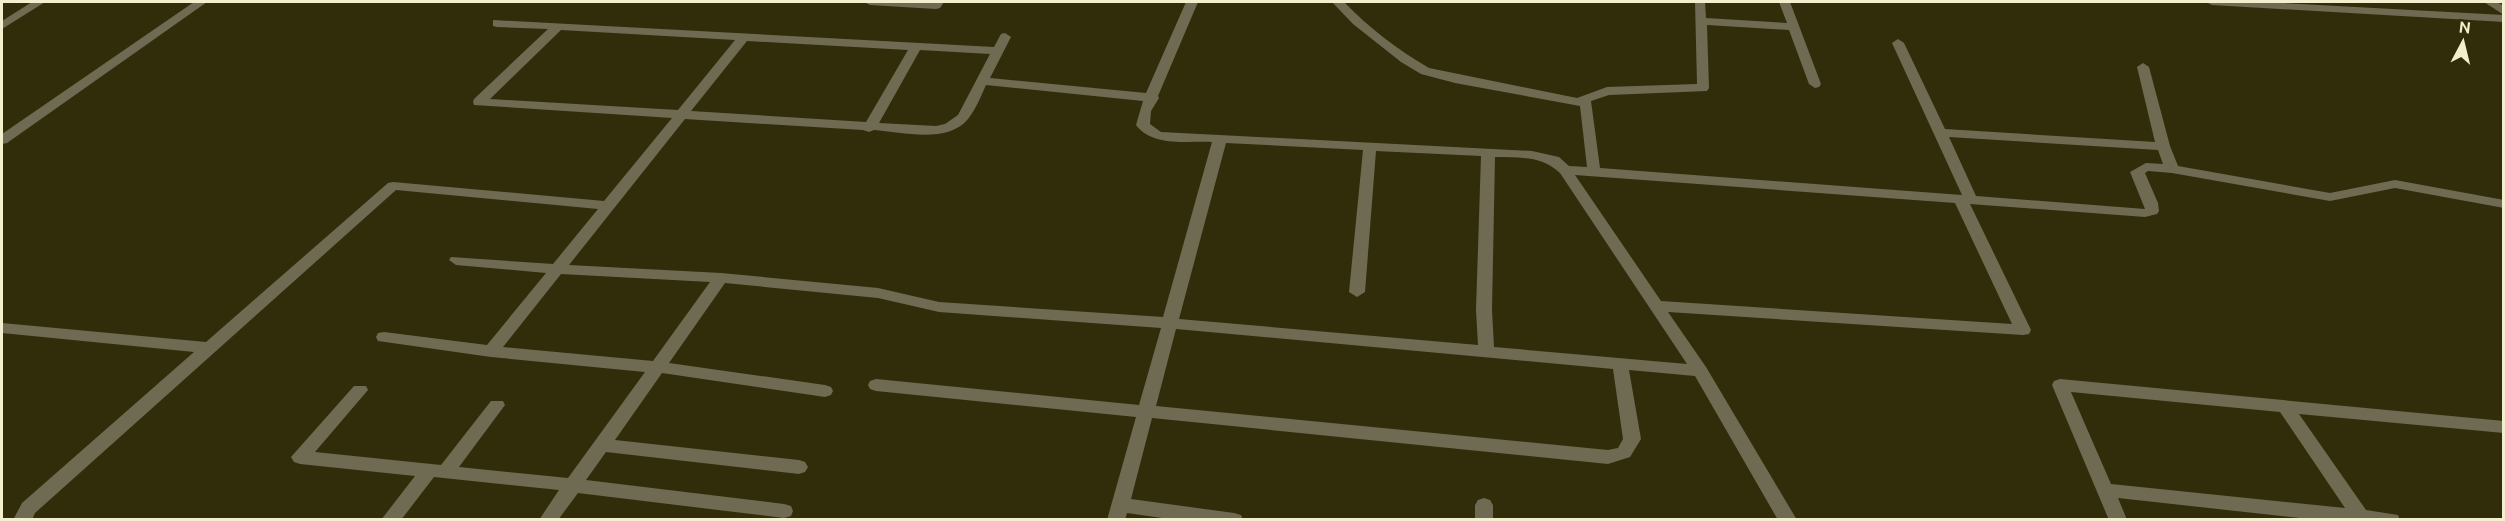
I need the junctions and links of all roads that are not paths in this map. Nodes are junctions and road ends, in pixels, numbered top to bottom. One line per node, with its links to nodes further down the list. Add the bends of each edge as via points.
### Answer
1 (39, 2): 15 (street)
2 (201, 2): 32 (street)
3 (870, 2): 4 (street, via 936,6)
4 (938, 2)
5 (1192, 2): 26 (street)
6 (1338, 2): 27 (street, via 1357,22 1425,71)
7 (1700, 2): 13 (street)
8 (1785, 2): 17 (street)
9 (2211, 2): 12 (street)
10 (2490, 2): 11 (street)
11 (2504, 12)
12 (2504, 19)
13 (1702, 21): 17 (street); 27 (street, via 1703,88 1607,91)
14 (497, 23): 16 (street)
15 (2, 26)
16 (558, 26): 19 (street); 28 (street, via 478,102)
17 (1794, 27): 25 (street)
18 (1005, 36): 22 (street)
19 (744, 37): 21 (street); 28 (street)
20 (1898, 43): 30 (street)
21 (916, 46): 22 (street); 29 (street)
22 (997, 51): 24 (street)
23 (2143, 67): 34 (street)
24 (981, 81): 26 (street); 29 (street, via 963,117 949,127 923,131)
25 (1815, 84)
26 (1153, 98): 31 (street, via 1145,111 1143,125 1147,131)
27 (1582, 100): 38 (street, via 1588,106)
28 (682, 115): 29 (street); 41 (street)
29 (869, 128)
30 (1940, 133): 34 (street); 39 (street)
31 (1220, 139): 33 (street); 47 (street)
32 (2, 140)
33 (1370, 146): 35 (street); 45 (street)
34 (2163, 146): 36 (street)
35 (1488, 153): 37 (street, via 1532,155 1554,160); 52 (street)
36 (2172, 169): 39 (street, via 2146,167 2137,172 2151,203 2152,211 2145,213); 40 (street, via 2330,197 2395,184)
37 (1565, 170): 38 (street); 46 (street)
38 (1594, 172): 39 (street)
39 (1966, 200): 46 (street, via 2023,330)
40 (2504, 204)
41 (609, 206): 43 (street); 50 (street, via 393,186)
42 (456, 260): 43 (street)
43 (557, 269): 44 (street); 51 (street)
44 (721, 278): 47 (street, via 878,293 939,307); 54 (street)
45 (1358, 292)
46 (1655, 306): 55 (street)
47 (1169, 323): 52 (street); 61 (street)
48 (2, 328): 50 (street)
49 (384, 337): 51 (street)
50 (207, 348): 71 (street, via 28,508)
51 (490, 351): 54 (street)
52 (1486, 351): 53 (street)
53 (1620, 363): 55 (street); 61 (street, via 1632,440 1630,448 1622,454 1608,456)
54 (657, 367): 58 (street); 63 (street)
55 (1701, 371): 75 (street)
56 (876, 385): 61 (street)
57 (360, 390): 65 (street, via 300,457)
58 (825, 391)
59 (496, 405): 65 (street)
60 (2286, 408): 62 (street); 67 (street, via 2060,385); 70 (street)
61 (1145, 411): 69 (street)
62 (2504, 427)
63 (602, 445): 64 (street); 66 (street)
64 (799, 467)
65 (438, 471): 66 (street); 72 (street)
66 (573, 485): 68 (street); 73 (street)
67 (2105, 490): 70 (street); 76 (street)
68 (784, 511)
69 (1118, 512): 74 (street)
70 (2360, 516): 77 (street)
71 (22, 519)
72 (390, 519)
73 (548, 519)
74 (1234, 519)
75 (1788, 519)
76 (2118, 519)
77 (2391, 519)

